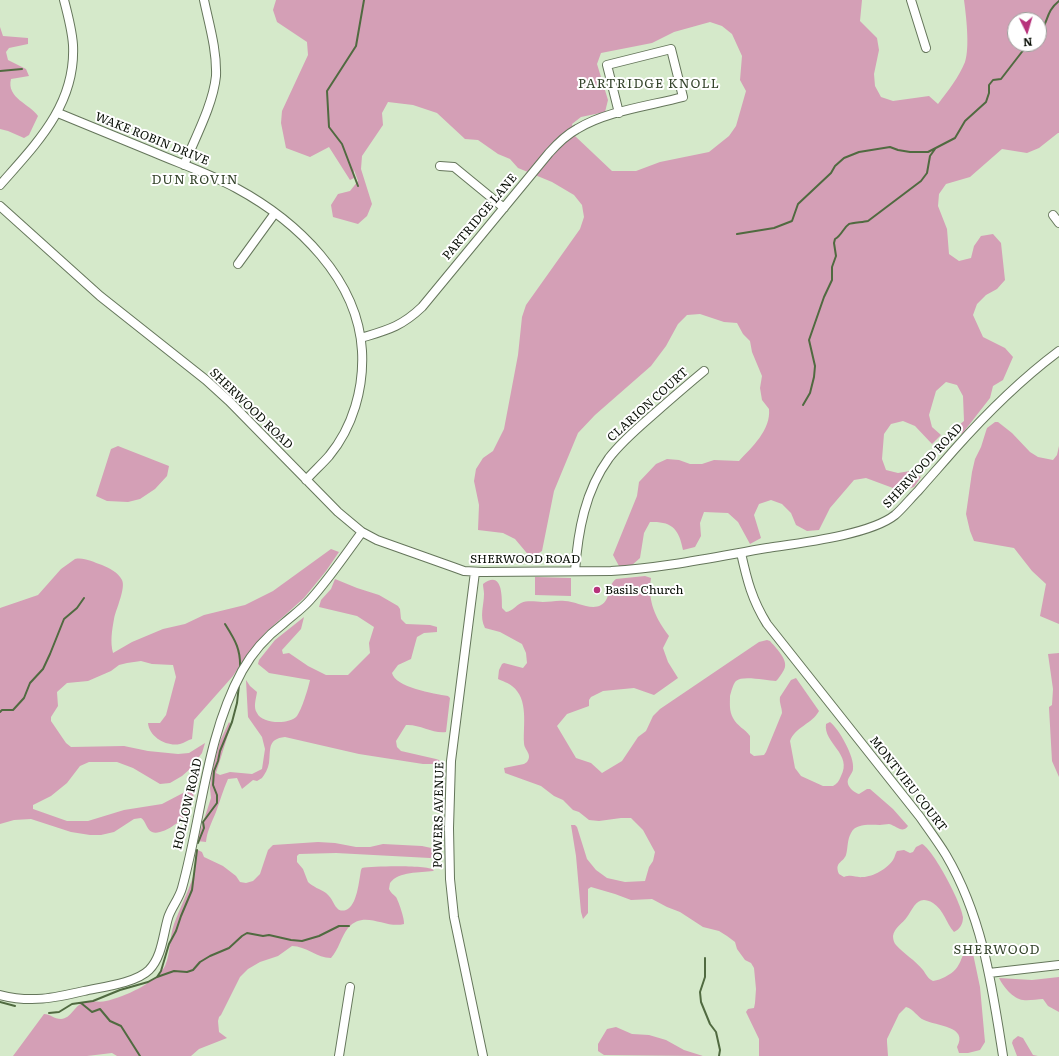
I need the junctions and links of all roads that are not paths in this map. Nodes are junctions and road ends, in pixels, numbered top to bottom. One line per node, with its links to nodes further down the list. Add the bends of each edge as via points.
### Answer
1 (64, 0): 5 (street, via 73,58 69,84)
2 (204, 0): 7 (street, via 214,50 216,76 209,104)
3 (911, 0): 4 (street)
4 (926, 48)
5 (58, 113): 7 (street, WAKE ROBIN DRIVE); 9 (street, via 45,133)
6 (619, 113): 6 (street, PARTRIDGE LANE, via 683,98 671,49 607,65); 11 (street, PARTRIDGE LANE, via 596,120 568,136 549,153)
7 (184, 165): 12 (street, WAKE ROBIN DRIVE, via 236,188)
8 (440, 166): 11 (street, via 454,168)
9 (0, 185)
10 (0, 206): 19 (street, SHERWOOD ROAD, via 95,291 206,380)
11 (504, 208): 16 (street, PARTRIDGE LANE, via 422,307 403,323)
12 (275, 213): 15 (street); 16 (street, WAKE ROBIN DRIVE, via 329,265 349,296)
13 (1053, 215): 14 (street)
14 (1059, 223)
15 (238, 264)
16 (361, 338): 19 (street, WAKE ROBIN DRIVE, via 360,391 348,425 329,456)
17 (1059, 350): 21 (street, SHERWOOD ROAD, via 1005,396 900,511 888,520 848,533)
18 (704, 371): 22 (street, CLARION COURT, via 626,438 609,458 590,492 584,510)
19 (306, 480): 20 (street, SHERWOOD ROAD)
20 (362, 532): 23 (street, SHERWOOD ROAD, via 430,560); 27 (street, HOLLOW ROAD, via 311,599 269,635 243,670 232,692 212,753 181,890 169,916 156,961 139,976 59,997 33,1000)
21 (741, 553): 22 (street, SHERWOOD ROAD, via 633,570); 25 (street, MONTVIEU COURT, via 750,592 760,613 920,817 946,855 968,900)
22 (575, 571): 23 (street, SHERWOOD ROAD)
23 (475, 572): 29 (street, POWERS AVENUE, via 451,761 449,828 454,917)
24 (1059, 965): 25 (street)
25 (990, 973): 30 (street, MONTVIEU COURT)
26 (350, 987): 28 (street)
27 (0, 995)
28 (339, 1056)
29 (483, 1056)
30 (1003, 1056)

